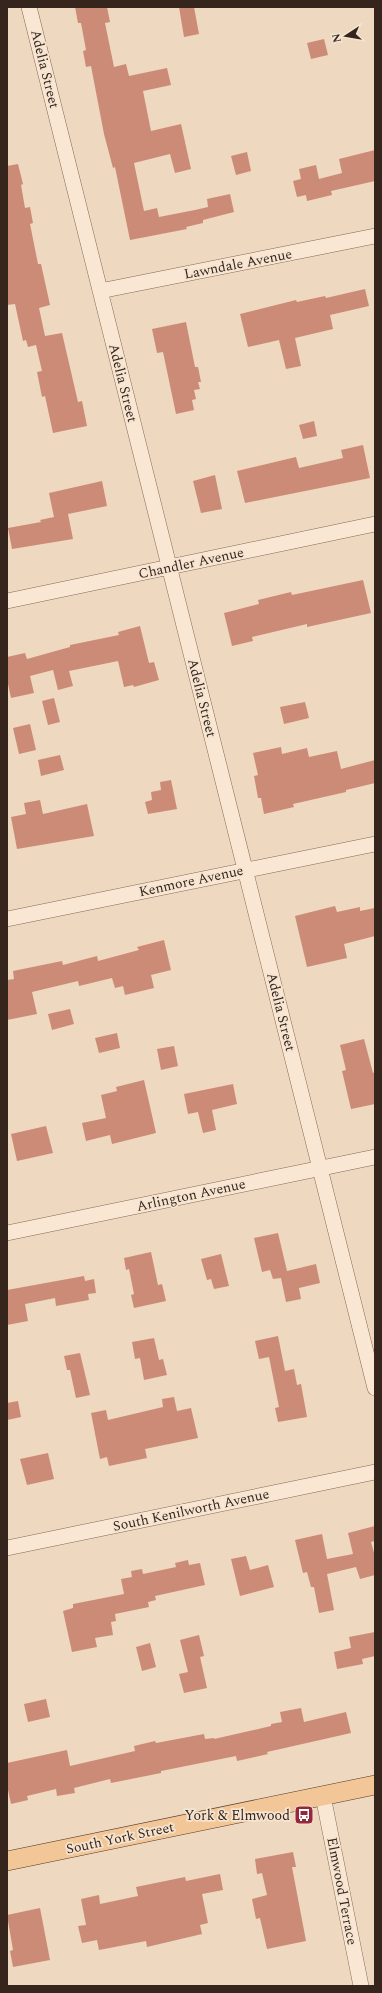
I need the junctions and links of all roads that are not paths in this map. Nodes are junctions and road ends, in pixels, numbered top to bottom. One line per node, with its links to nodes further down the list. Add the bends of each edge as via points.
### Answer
1 (29, 7): 3 (street, Adelia Street)
2 (375, 236): 3 (street, Lawndale Avenue)
3 (100, 291): 5 (street, Adelia Street)
4 (375, 524): 5 (street, Chandler Avenue)
5 (170, 568): 6 (street, Chandler Avenue); 8 (street, Adelia Street)
6 (7, 601)
7 (375, 844): 8 (street, Kenmore Avenue)
8 (245, 870): 9 (street, Kenmore Avenue); 11 (street, Adelia Street)
9 (7, 919)
10 (375, 1157): 11 (street, Arlington Avenue)
11 (320, 1168): 12 (street, Arlington Avenue); 13 (street, Adelia Street)
12 (7, 1233)
13 (375, 1388)
14 (375, 1472): 15 (street, South Kenilworth Avenue)
15 (7, 1548)
16 (375, 1785): 17 (main road, South York Street)
17 (323, 1796): 18 (main road, South York Street); 19 (street, Elmwood Terrace)
18 (7, 1861)
19 (361, 1986)

